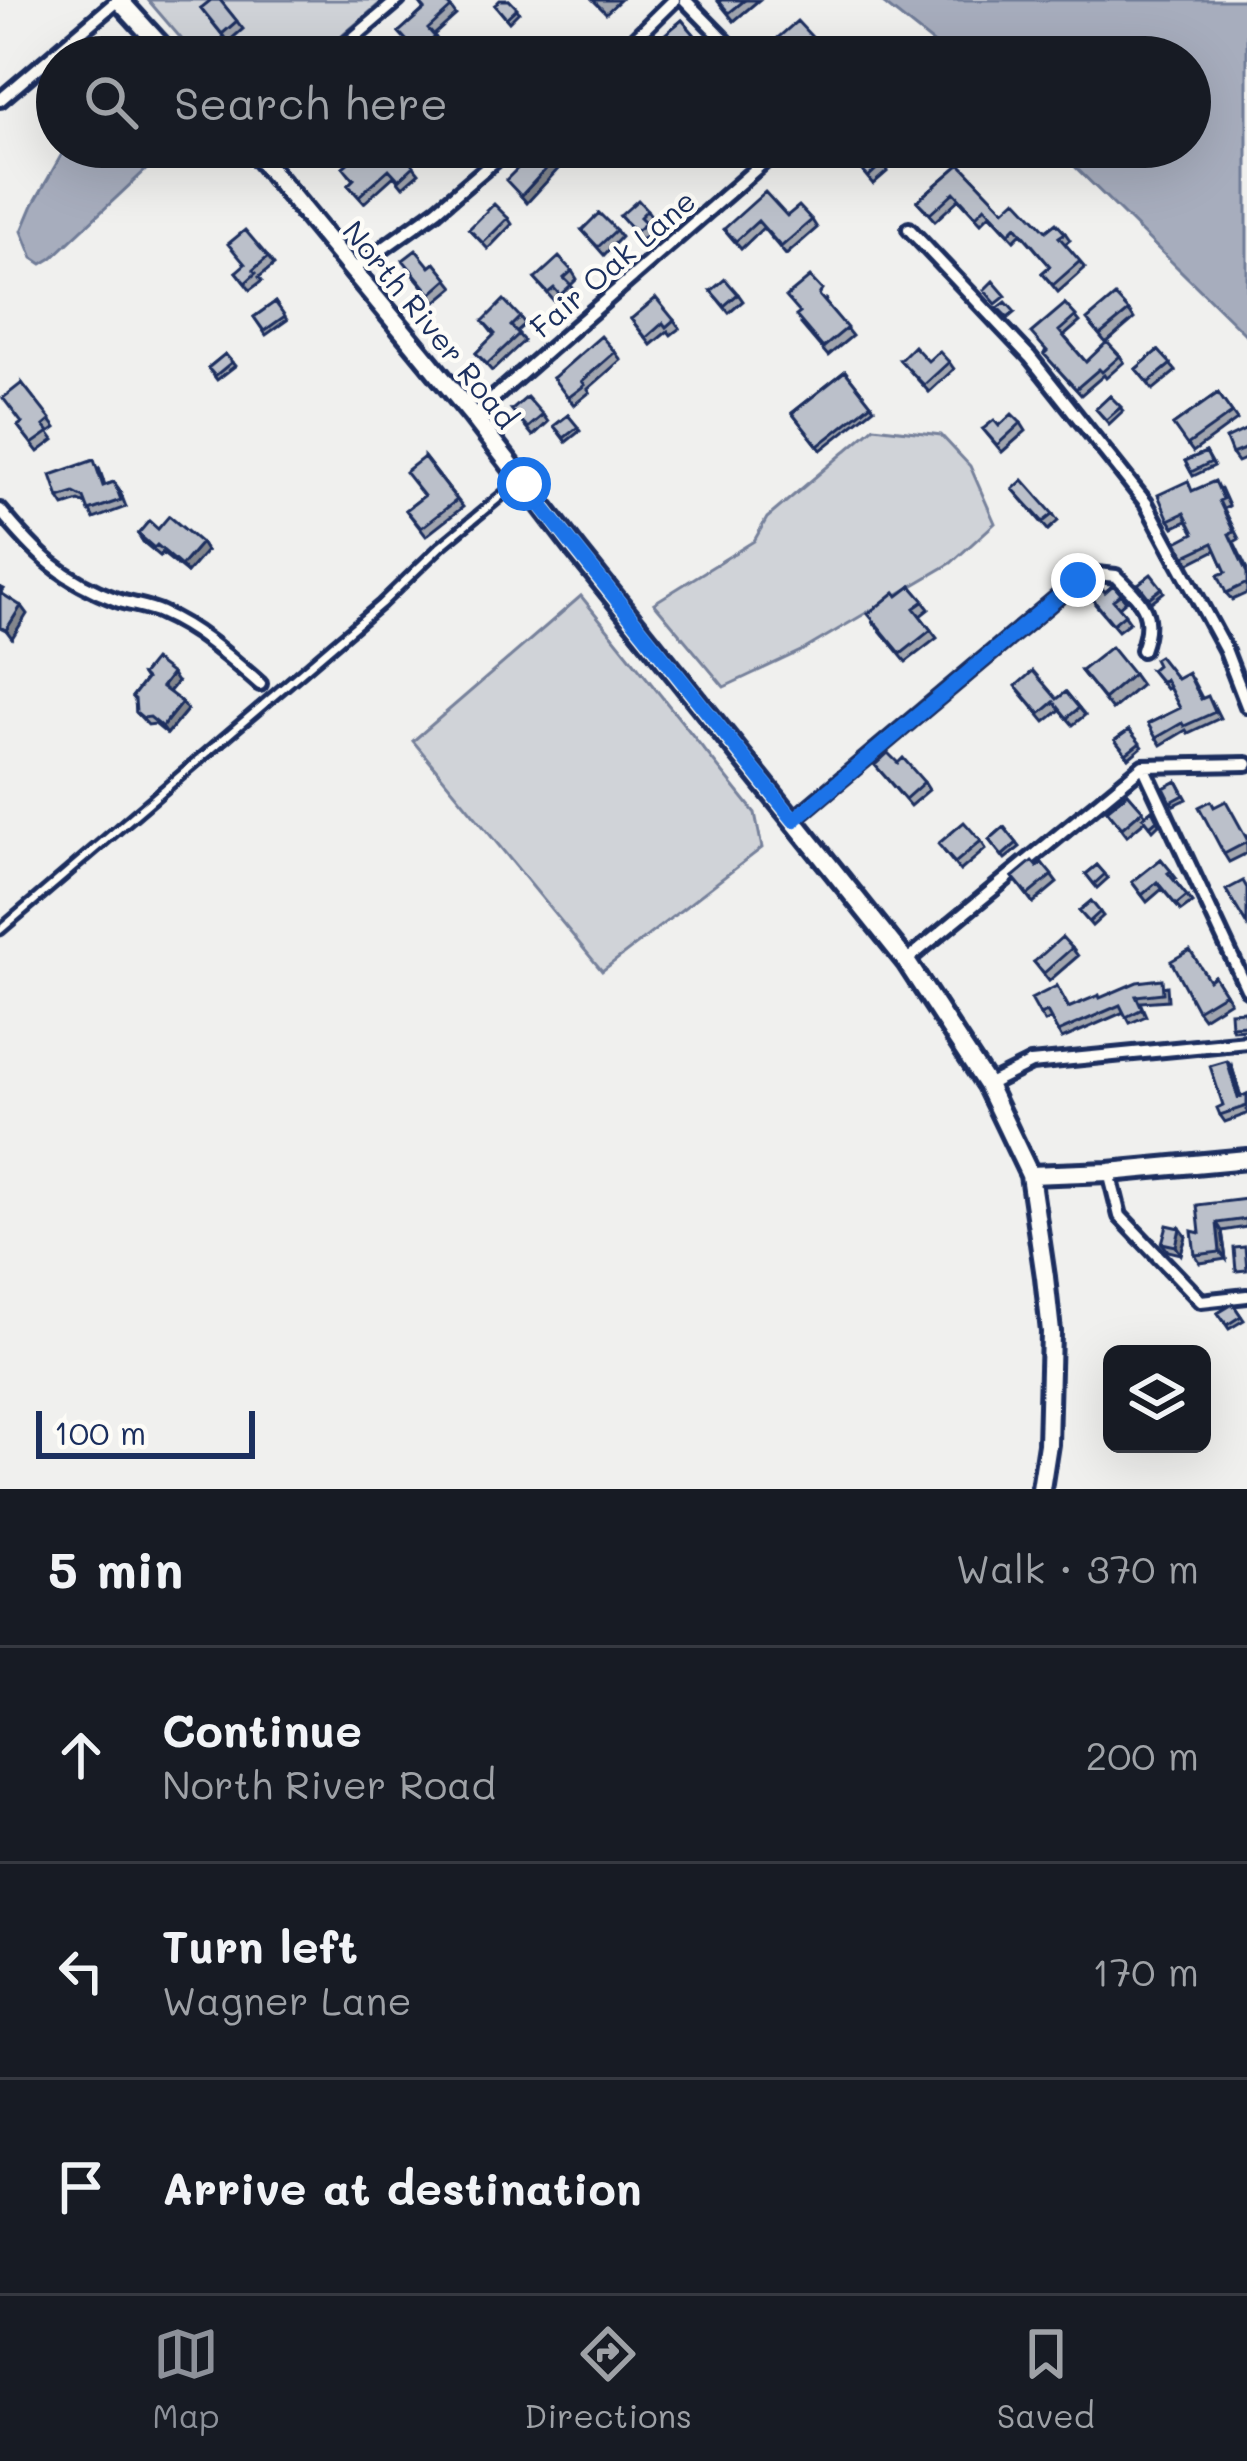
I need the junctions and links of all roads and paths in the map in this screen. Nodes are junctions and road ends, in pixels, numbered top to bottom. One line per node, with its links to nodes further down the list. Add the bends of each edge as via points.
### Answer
1 (118, 0): 5 (street); 6 (street)
2 (398, 0): 7 (street)
3 (674, 0): 8 (street)
4 (685, 0): 9 (street)
5 (76, 36)
6 (151, 36)
7 (356, 36)
8 (637, 36)
9 (720, 36)
10 (36, 69): 11 (street)
11 (0, 100)
12 (268, 168): 16 (street, North River Road)
13 (487, 168): 16 (street)
14 (758, 168): 17 (street, Fair Oak Lane)
15 (909, 229): 22 (street, via 1030,357 1146,503 1226,649)
16 (353, 270): 17 (street, North River Road)
17 (473, 416): 18 (street, North River Road)
18 (520, 480): 25 (street, North River Road); 26 (lane)
19 (0, 510): 21 (street, via 61,574 160,612)
20 (1142, 650): 25 (street, via 1149,614 1138,598 1116,576 1078,580)
21 (260, 684)
22 (1247, 706)
23 (1247, 764): 24 (street)
24 (1143, 766): 27 (street); 28 (street)
25 (794, 820): 27 (street, North River Road)
26 (0, 930)
27 (906, 961): 30 (street, North River Road)
28 (1247, 989)
29 (1247, 1042): 30 (street, via 1031,1063)
30 (987, 1085): 33 (street, North River Road)
31 (1247, 1159): 32 (street)
32 (1109, 1172): 33 (street); 34 (street, via 1120,1216 1202,1301)
33 (1030, 1175): 35 (street, North River Road, via 1051,1332)
34 (1247, 1296)
35 (1041, 1489)

